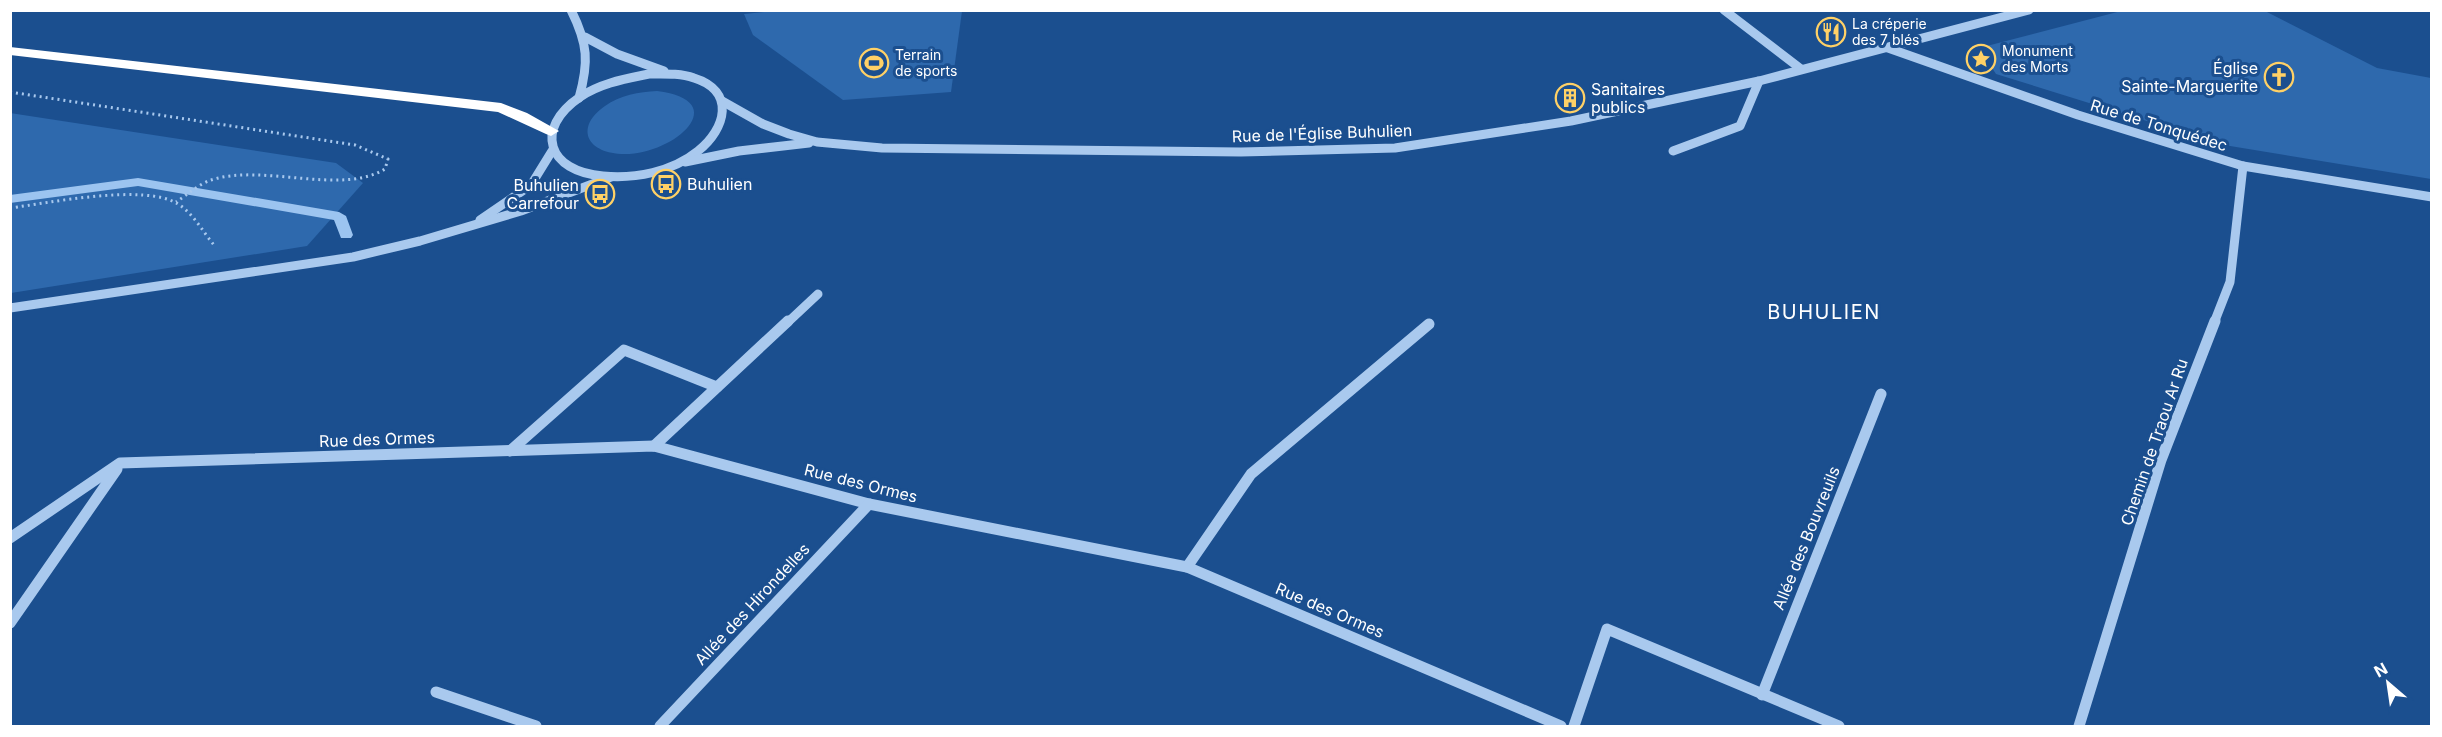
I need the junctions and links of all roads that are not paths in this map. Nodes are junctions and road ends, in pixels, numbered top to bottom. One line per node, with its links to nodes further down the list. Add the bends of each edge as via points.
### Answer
1 (571, 10): 4 (street)
2 (1724, 10): 7 (street)
3 (2029, 10): 5 (street, Rue de l'Église Buhulien)
4 (585, 37): 8 (street, via 617,54); 10 (street, via 586,71)
5 (1887, 48): 7 (street, Rue de l'Église Buhulien); 16 (street, Rue de Tonquédec, via 2078,116)
6 (10, 51): 12 (highway, via 501,108)
7 (1801, 69): 9 (street, Rue de l'Église Buhulien)
8 (673, 74): 10 (street, via 624,78); 11 (street, via 704,83)
9 (1759, 81): 13 (street, Rue de l'Église Buhulien, via 1571,121 1395,148 1241,152 1002,150 882,148); 14 (street, via 1740,126)
10 (579, 98): 12 (street)
11 (722, 101): 13 (street, Rue de l'Église Buhulien, via 763,124); 17 (street, via 724,115 719,129 690,156)
12 (551, 130): 15 (street)
13 (817, 142): 17 (street, Rue de l'Église Buhulien, via 717,155)
14 (1672, 151)
15 (552, 152): 18 (street, via 564,165 584,174); 20 (street, via 531,185)
16 (2243, 166): 19 (street, Rue de Tonquédec); 40 (street, Chemin de Traou Ar Ru, via 2230,282 2161,460)
17 (668, 167): 18 (street)
18 (611, 177): 20 (street)
19 (2432, 197)
20 (470, 226): 22 (street, via 353,257)
21 (818, 294): 24 (street)
22 (10, 308)
23 (1429, 324): 31 (street, via 1251,474)
24 (717, 387): 26 (street); 27 (street, via 624,350)
25 (1881, 394): 34 (street, Allée des Bouvreuils)
26 (654, 446): 27 (street, Rue des Ormes); 29 (street, Rue des Ormes)
27 (510, 451): 28 (street, Rue des Ormes)
28 (120, 463): 30 (street); 32 (street)
29 (869, 504): 31 (street, Rue des Ormes); 36 (street, Allée des Hirondelles)
30 (10, 538)
31 (1187, 567): 37 (street, Rue des Ormes)
32 (10, 623)
33 (436, 692): 35 (street)
34 (1762, 694): 38 (street, via 1607,628); 39 (street)
35 (536, 726)
36 (660, 726)
37 (1561, 726)
38 (1574, 726)
39 (1839, 726)
40 (2079, 726)

